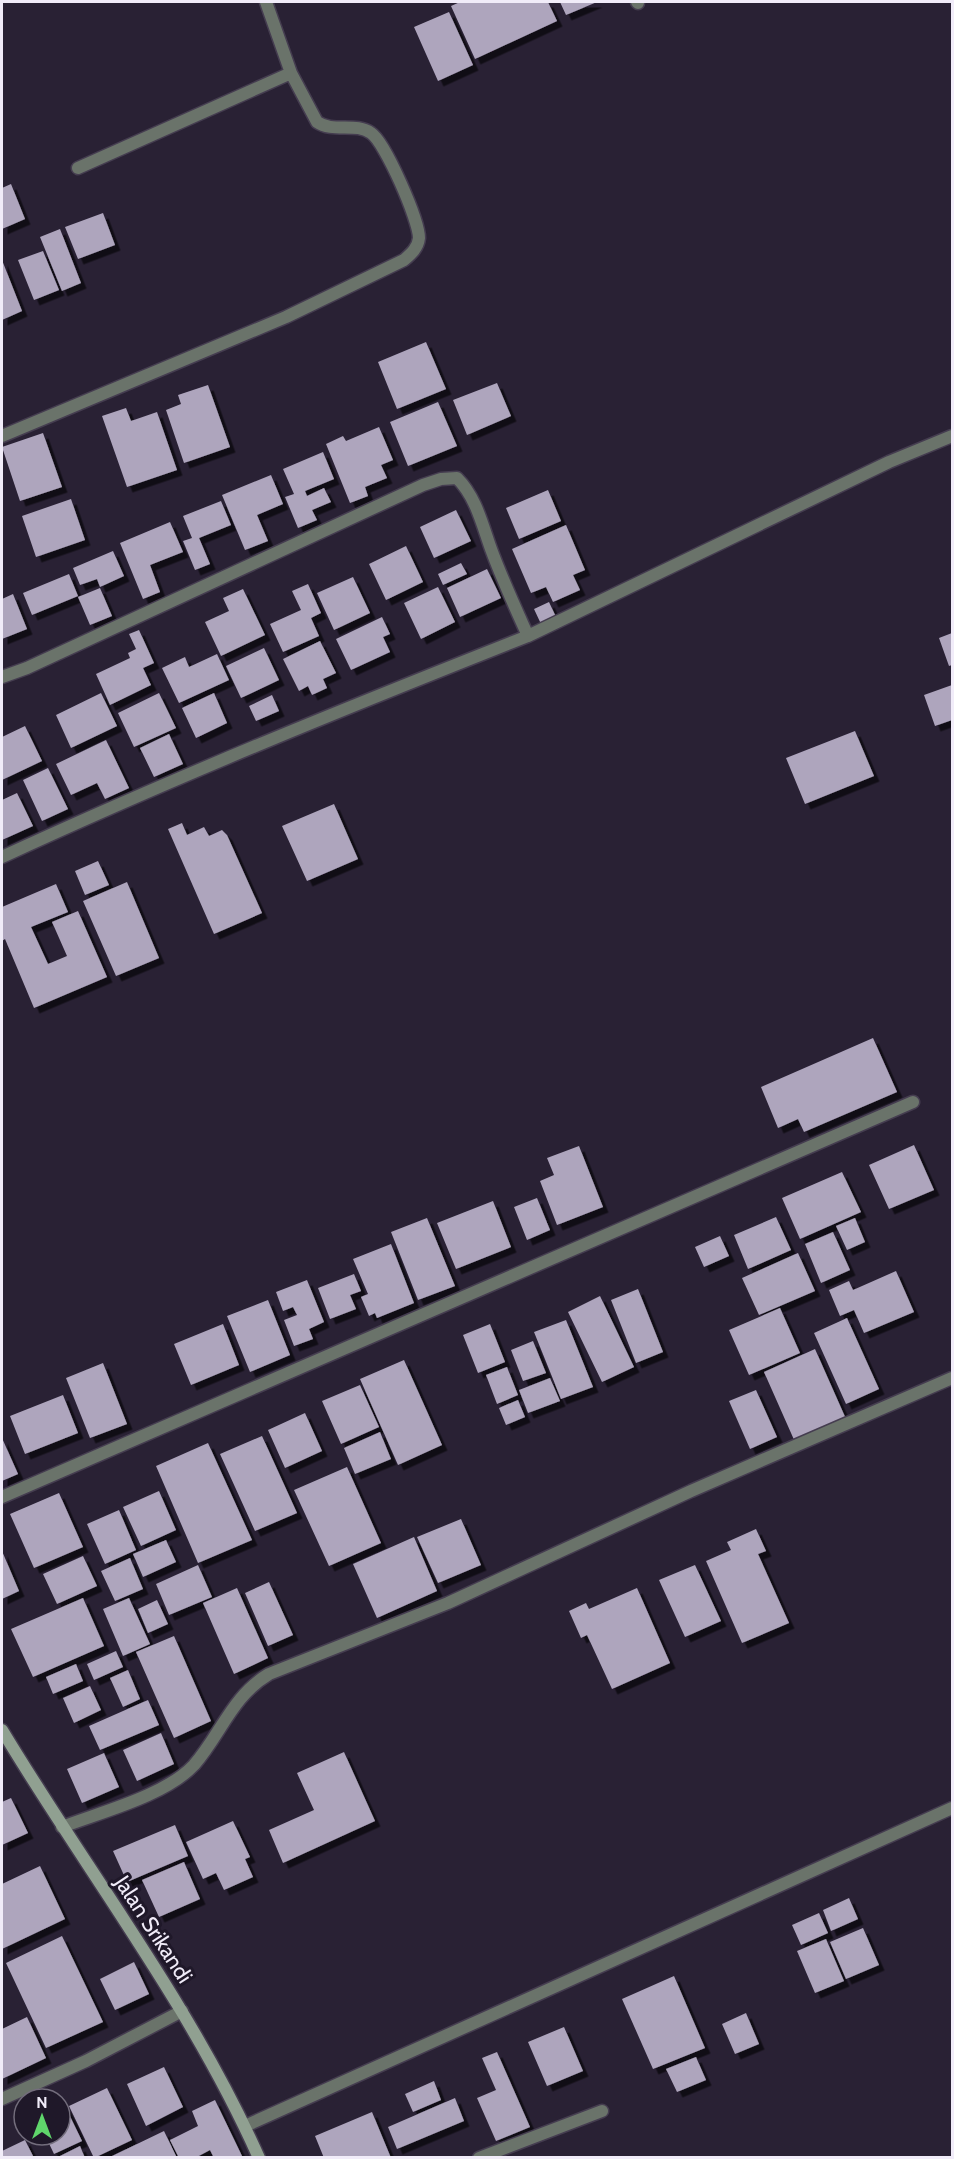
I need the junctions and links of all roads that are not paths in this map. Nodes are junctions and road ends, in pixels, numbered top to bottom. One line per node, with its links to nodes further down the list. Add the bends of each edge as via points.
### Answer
1 (266, 2): 2 (street)
2 (291, 73): 3 (street); 4 (street, via 317,122 366,130 376,138 407,198 418,232 416,248 404,260 286,317)
3 (78, 168)
4 (2, 436)
5 (952, 436): 6 (street, via 889,462)
6 (528, 636): 7 (street, via 475,503 465,485 449,477 423,485); 8 (street, via 109,807)
7 (2, 677)
8 (2, 857)
9 (913, 1102): 11 (street)
10 (952, 1378): 14 (street, via 691,1491 448,1603 269,1674 239,1697 192,1767 157,1790)
11 (2, 1497)
12 (2, 1730): 14 (street, Jalan Srikandi)
13 (952, 1808): 18 (street)
14 (62, 1827): 15 (street, Jalan Srikandi)
15 (182, 2011): 16 (street); 18 (street, Jalan Srikandi)
16 (2, 2099)
17 (603, 2111): 20 (street)
18 (245, 2126): 19 (street, Jalan Srikandi)
19 (260, 2157)
20 (479, 2157)

